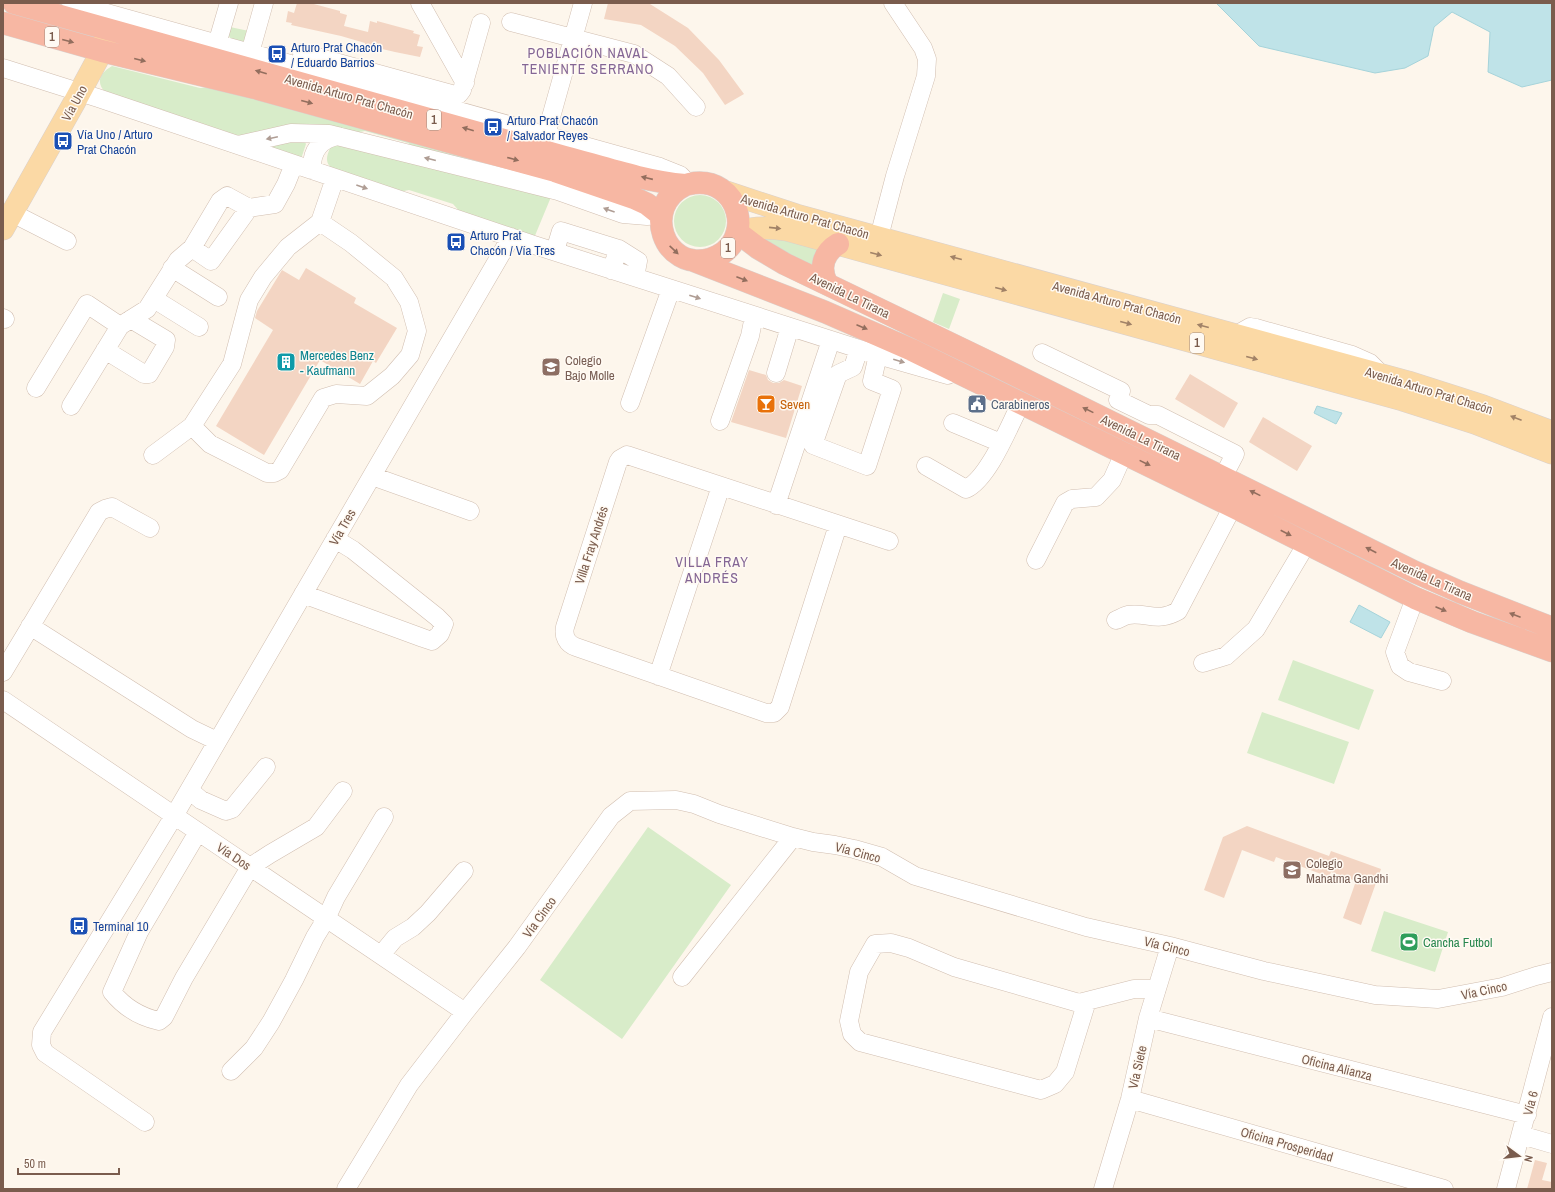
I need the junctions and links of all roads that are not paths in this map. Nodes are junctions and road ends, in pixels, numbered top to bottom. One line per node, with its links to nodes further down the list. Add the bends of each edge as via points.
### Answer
1 (14, 3): 8 (highway, Avenida Arturo Prat Chacón / 1)
2 (71, 3): 8 (street, Avenida Arturo Prat Chacón)
3 (229, 3): 13 (street)
4 (264, 3): 15 (street)
5 (420, 3): 18 (street)
6 (583, 3): 12 (street)
7 (893, 3): 35 (street, via 923,48 927,60 926,76 894,176)
8 (110, 22): 13 (street, Avenida Arturo Prat Chacón); 14 (main road, Vía Uno); 27 (highway, Avenida Arturo Prat Chacón / 1, one-way to 8, via 671,184 558,155)
9 (511, 22): 12 (street)
10 (3, 23): 14 (highway, Avenida Arturo Prat Chacón / 1, one-way to 14)
11 (481, 23): 18 (street)
12 (574, 38): 20 (street, via 634,54 668,76); 21 (street)
13 (217, 44): 15 (street, Avenida Arturo Prat Chacón)
14 (102, 51): 19 (main road, Vía Uno); 30 (highway, Avenida Arturo Prat Chacón / 1, one-way to 30, via 255,88 555,171 634,198 648,204)
15 (250, 53): 21 (street, Avenida Arturo Prat Chacón)
16 (302, 53): 18 (street, via 455,95 459,94)
17 (3, 68): 19 (street)
18 (464, 83)
19 (79, 93): 23 (street); 31 (main road, Vía Uno)
20 (696, 107)
21 (546, 135): 27 (street, Avenida Arturo Prat Chacón, via 667,169 680,175)
22 (338, 136): 23 (street, one-way to 23, via 291,133); 25 (street, via 319,145 312,157); 30 (street, one-way to 22, via 623,214 558,191)
23 (237, 145): 24 (street)
24 (294, 164): 25 (street); 29 (street, via 275,204)
25 (312, 170): 26 (street)
26 (335, 178): 32 (street); 34 (street, one-way to 34)
27 (687, 184): 28 (highway, Avenida Arturo Prat Chacón / 1, via 712,184); 30 (highway, via 669,197)
28 (726, 192): 33 (highway, Avenida Arturo Prat Chacón / 1, via 737,211); 35 (main road, Avenida Arturo Prat Chacón / 1, via 789,213)
29 (249, 208): 39 (street, via 227,196 220,201); 39 (street, via 212,261)
30 (661, 215): 43 (highway, one-way to 43, via 662,231 669,246)
31 (8, 221): 37 (street)
32 (320, 222): 68 (street, via 288,247 260,282 249,300 232,364); 68 (street, via 394,278 409,302 418,331 410,355 392,376 367,396 336,394 323,398 280,470 274,473 210,444)
33 (737, 232): 38 (main road, Avenida Arturo Prat Chacón / 1, one-way to 38, via 750,228 776,228); 43 (highway, Avenida Arturo Prat Chacón / 1, via 728,249 717,256 705,260); 47 (highway, Avenida La Tirana, via 769,255)
34 (511, 237): 41 (street, Avenida La Tirana); 75 (street, Vía Tres)
35 (879, 237): 69 (main road, Avenida Arturo Prat Chacón / 1, one-way to 35, via 1468,400 1380,374)
36 (589, 240): 40 (street); 41 (street, via 561,231); 42 (street)
37 (67, 241)
38 (838, 244): 47 (highway, via 829,251 823,261 822,272); 72 (main road, Avenida Arturo Prat Chacón / 1, one-way to 72, via 1403,400 1475,423)
39 (192, 248): 44 (street)
40 (619, 249): 45 (street); 46 (street, via 638,262)
41 (555, 251): 42 (street, Avenida La Tirana)
42 (582, 260): 45 (street, Avenida La Tirana)
43 (692, 260): 61 (highway, Avenida La Tirana, one-way to 61, via 869,330)
44 (172, 268): 49 (street); 50 (street)
45 (612, 270): 46 (street, Avenida La Tirana)
46 (635, 277): 48 (street, Avenida La Tirana)
47 (827, 284): 76 (highway, Avenida La Tirana, one-way to 47)
48 (671, 289): 51 (street, Avenida La Tirana, one-way to 51); 63 (street)
49 (218, 296)
50 (154, 299): 52 (street, via 147,310); 53 (street)
51 (754, 316): 54 (street, Avenida La Tirana); 66 (street, via 750,336)
52 (125, 322): 57 (street); 57 (street, via 166,340 165,347 149,374 144,374); 62 (street, via 87,304)
53 (199, 327)
54 (790, 327): 55 (street, Avenida La Tirana); 60 (street)
55 (831, 340): 56 (street, Avenida La Tirana); 78 (street)
56 (859, 349): 59 (street, Avenida La Tirana); 59 (street, via 853,368 838,374 813,445 867,466 892,389 872,381)
57 (105, 350): 65 (street)
58 (1042, 353): 76 (street, via 1120,391 1118,400 1149,415 1158,415 1235,454)
59 (878, 355): 61 (street, Avenida La Tirana, one-way to 61)
60 (776, 373)
61 (984, 385): 64 (highway, Avenida La Tirana)
62 (36, 388)
63 (630, 403)
64 (1021, 403): 70 (street); 71 (highway, Avenida La Tirana)
65 (70, 406)
66 (720, 421)
67 (953, 423): 70 (street)
68 (192, 426): 73 (street)
69 (1552, 432)
70 (1001, 443): 74 (street, via 990,464 973,486 966,489)
71 (1124, 453): 79 (highway, Avenida La Tirana, one-way to 79); 86 (street, via 1112,480 1096,497 1072,499 1065,503)
72 (1552, 453)
73 (153, 455)
74 (926, 466)
75 (372, 476): 80 (street); 83 (street, Vía Tres)
76 (1223, 477): 91 (highway, Avenida La Tirana, one-way to 76, via 1415,572)
77 (721, 486): 78 (street, Villa Fray Andrés); 95 (street); 95 (street, Villa Fray Andrés, via 631,456 623,457 618,462 564,635 572,646)
78 (776, 505): 81 (street, Villa Fray Andrés)
79 (1233, 506): 85 (highway, Avenida La Tirana, one-way to 85); 89 (street, via 1178,611 1158,618 1127,615)
80 (470, 511)
81 (838, 525): 84 (street, Villa Fray Andrés); 95 (street, Villa Fray Andrés, via 782,700 774,713 766,713)
82 (150, 528): 90 (street, via 112,507 99,512)
83 (335, 539): 87 (street, Vía Tres); 87 (street, via 353,550 437,617 444,624 440,634 432,641)
84 (889, 541)
85 (1307, 543): 88 (highway, Avenida La Tirana); 93 (street, via 1256,629 1226,656)
86 (1036, 560)
87 (303, 594): 98 (street, Vía Tres)
88 (1415, 598): 92 (highway, Avenida La Tirana, one-way to 92); 96 (street, via 1395,652 1400,666 1409,672)
89 (1116, 620)
90 (30, 626): 94 (street); 98 (street, via 192,729)
91 (1552, 628)
92 (1552, 652)
93 (1203, 663)
94 (3, 672)
95 (658, 676)
96 (1442, 681)
97 (3, 700): 102 (street, Vía Dos)
98 (217, 741): 100 (street, Vía Tres)
99 (266, 767): 100 (street, via 232,809 226,811 201,800)
100 (189, 790): 102 (street, Vía Tres)
101 (343, 791): 106 (street, via 316,827)
102 (174, 816): 104 (street, Vía Dos); 121 (street, Vía Tres, via 42,1032 41,1045 45,1053)
103 (384, 817): 108 (street)
104 (198, 832): 106 (street, Vía Dos); 106 (street, via 139,932 112,992 118,1000 145,1018 159,1021 164,1017 184,978)
105 (793, 837): 109 (street, Vía Cinco, via 882,857 915,876 1086,927); 112 (street); 115 (street, Vía Cinco, via 676,800 630,802 611,816 518,947)
106 (250, 867): 108 (street, Vía Dos)
107 (464, 871): 110 (street, via 428,913 413,927 395,938)
108 (326, 918): 110 (street, Vía Dos); 118 (street, via 272,1022 254,1048)
109 (1170, 946): 111 (street, Vía Cinco, via 1264,972 1375,995 1438,999 1502,987); 113 (street, Vía Siete)
110 (381, 956): 115 (street, Vía Dos)
111 (1552, 972)
112 (682, 977)
113 (1157, 989): 114 (street, via 1134,989); 117 (street, Vía Siete)
114 (1087, 1001): 114 (street, via 1079,1003 962,969 891,943 875,944 859,972 849,1021 852,1034 860,1042 1042,1090 1055,1084 1065,1072)
115 (465, 1012): 124 (street, Vía Cinco, via 410,1085)
116 (1552, 1017): 120 (street, Vía 6)
117 (1148, 1018): 119 (street, Vía Siete); 120 (street, Oficina Alianza)
118 (231, 1071)
119 (1130, 1099): 125 (street, Vía Siete); 126 (street, Oficina Prosperidad)
120 (1527, 1116): 122 (street, Vía 6)
121 (145, 1122)
122 (1521, 1135): 123 (street); 127 (street, Vía 6)
123 (1552, 1144)
124 (346, 1189)
125 (1103, 1189)
126 (1444, 1189)
127 (1506, 1189)

